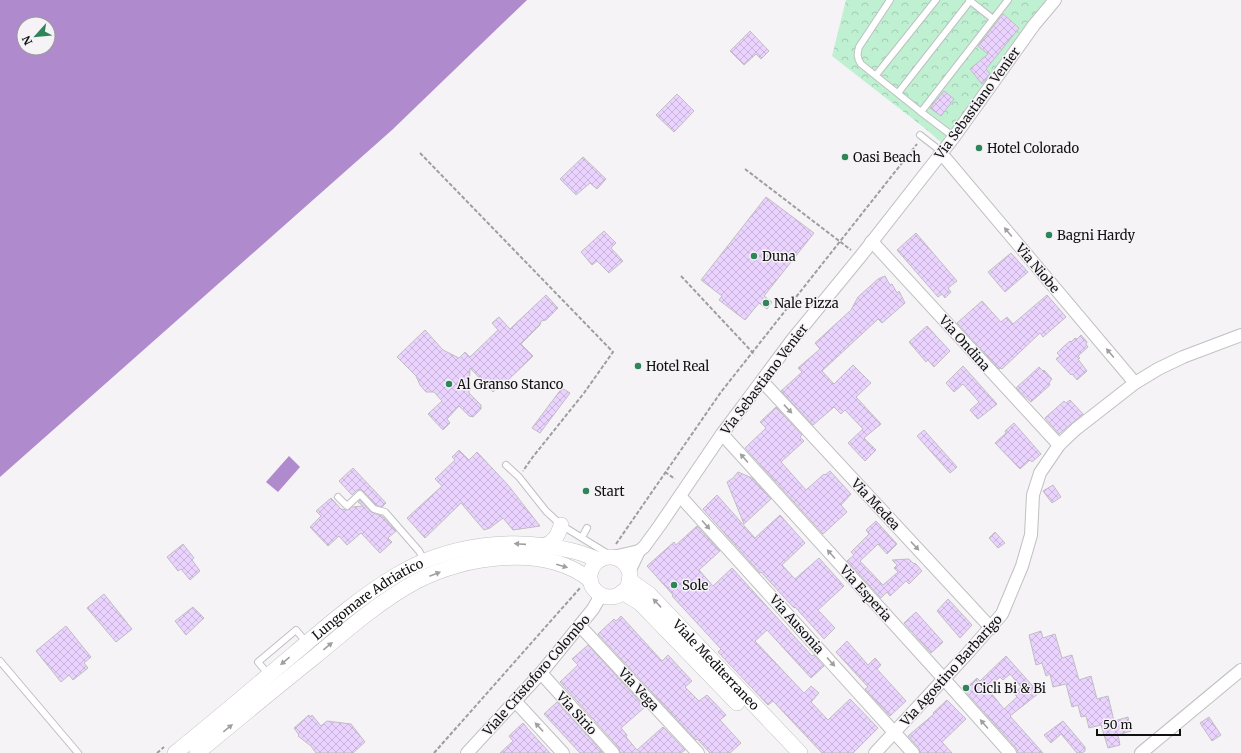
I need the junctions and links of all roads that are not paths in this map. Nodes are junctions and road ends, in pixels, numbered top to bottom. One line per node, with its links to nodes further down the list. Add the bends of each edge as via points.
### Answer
1 (881, 0): 6 (lane)
2 (936, 0): 8 (lane)
3 (970, 0): 7 (lane); 9 (lane)
4 (1055, 0): 12 (street, Via Sebastiano Venier, via 1034,25)
5 (1004, 1): 7 (lane)
6 (889, 2): 8 (lane, via 859,47 858,59)
7 (993, 19): 10 (lane)
8 (876, 76): 9 (lane)
9 (898, 93): 10 (lane)
10 (921, 112): 12 (lane)
11 (922, 136): 13 (lane)
12 (954, 137): 13 (street, Via Sebastiano Venier)
13 (941, 153): 14 (street, Via Sebastiano Venier); 17 (street, Via Niobe, one-way to 13)
14 (871, 242): 16 (street, Via Sebastiano Venier); 19 (street, Via Ondina)
15 (1241, 335): 17 (street, Via Agostino Barbarigo, via 1183,357)
16 (762, 381): 18 (street, Via Sebastiano Venier); 34 (street, Via Medea, one-way to 34)
17 (1135, 383): 19 (street, Via Agostino Barbarigo)
18 (722, 434): 21 (street, Via Sebastiano Venier); 38 (street, Via Esperia, one-way to 18)
19 (1059, 445): 34 (street, Via Agostino Barbarigo, via 1040,473 1033,495 1031,535 1022,566 1002,614)
20 (506, 465): 23 (lane)
21 (680, 496): 27 (street, Via Sebastiano Venier); 40 (street, Via Ausonia, one-way to 40)
22 (338, 497): 29 (lane, via 346,506 360,494 374,509 385,512 418,550)
23 (561, 526): 25 (lane); 26 (street, via 557,537)
24 (587, 528): 25 (lane)
25 (582, 537): 28 (lane)
26 (544, 546): 28 (street, Lungomare Adriatico); 29 (street, Lungomare Adriatico, one-way to 29, via 480,545)
27 (639, 551): 28 (street); 31 (street, Via Sebastiano Venier)
28 (606, 558): 30 (street, via 591,569); 31 (street, via 623,562)
29 (425, 562): 41 (street, Lungomare Adriatico, via 396,576 337,617)
30 (590, 580): 32 (street); 44 (street, Lungomare Adriatico, one-way to 30, via 347,629 384,601 419,580 457,566 510,557 536,559 568,567)
31 (627, 581): 32 (street, via 612,596); 48 (street, Viale Mediterraneo, via 640,603); 49 (street, Viale Mediterraneo, one-way to 31, via 649,594)
32 (601, 595): 33 (street, Viale Cristoforo Colombo, via 598,603)
33 (580, 626): 37 (street, Viale Cristoforo Colombo); 47 (street, Via Vega)
34 (991, 628): 38 (street, Via Agostino Barbarigo)
35 (0, 661): 43 (lane)
36 (1241, 670): 53 (street)
37 (541, 672): 39 (street, Viale Cristoforo Colombo); 46 (street, Via Sirio)
38 (944, 679): 40 (street, Via Agostino Barbarigo); 52 (street, Via Esperia, one-way to 38)
39 (515, 701): 42 (street, Viale Cristoforo Colombo); 45 (street, one-way to 39)
40 (895, 732): 50 (street, Via Agostino Barbarigo); 51 (street, Via Ausonia)
41 (177, 752)
42 (471, 752)
43 (78, 753)
44 (198, 753)
45 (563, 753)
46 (613, 753)
47 (698, 753)
48 (785, 753)
49 (800, 753)
50 (875, 753)
51 (913, 753)
52 (1010, 753)
53 (1142, 753)

